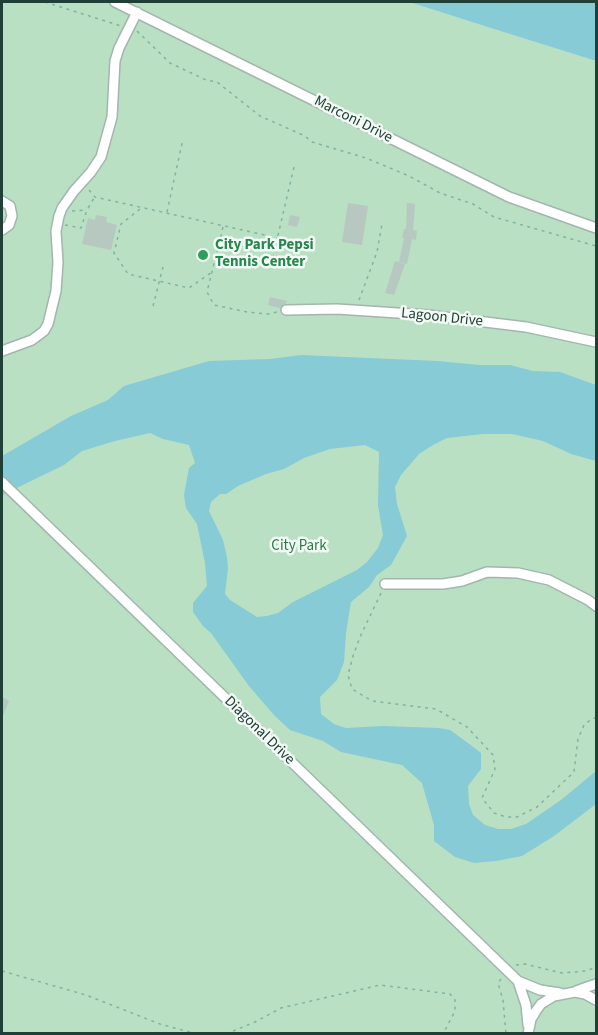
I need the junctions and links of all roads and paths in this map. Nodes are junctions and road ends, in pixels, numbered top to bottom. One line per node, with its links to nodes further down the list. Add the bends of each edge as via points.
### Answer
1 (45, 2): 4 (path)
2 (114, 2): 3 (street, Marconi Drive)
3 (137, 12): 4 (street); 17 (street, Marconi Drive, via 509,197)
4 (129, 29): 20 (path, via 139,32 170,63 217,82 260,116 312,141 366,158 473,204 494,217); 29 (street, via 115,61 112,117 101,157 59,216 57,279 48,324 32,340)
5 (183, 140): 13 (path)
6 (294, 166): 19 (path)
7 (87, 188): 8 (path)
8 (95, 197): 10 (path); 12 (path)
9 (2, 201): 18 (street, via 10,207 12,216)
10 (141, 208): 13 (path); 24 (path, via 121,224 114,253 128,274)
11 (68, 210): 12 (path)
12 (87, 210): 14 (path, via 81,228 62,224)
13 (167, 213): 16 (path)
14 (64, 219)
15 (382, 224): 27 (path)
16 (223, 226): 19 (path); 23 (path)
17 (597, 228)
18 (2, 231)
19 (278, 238): 21 (path)
20 (597, 246)
21 (271, 265)
22 (163, 267): 24 (path)
23 (212, 272): 24 (path, via 189,288); 26 (path, via 207,292 214,305 268,314)
24 (159, 281): 25 (path)
25 (153, 306)
26 (286, 310): 27 (street, Lagoon Drive)
27 (356, 310): 28 (street, Lagoon Drive, via 526,327)
28 (597, 342)
29 (3, 350)
30 (2, 482): 36 (street, Diagonal Drive)
31 (385, 584): 32 (street, via 443,584 487,572 518,573 549,580); 33 (path, via 353,656 348,675 352,689 372,701 436,709 467,727 493,755 495,769 482,798 494,813 517,817 537,807 574,772 578,739 584,725)
32 (597, 606)
33 (597, 718)
34 (597, 967): 36 (path, via 561,972 518,964)
35 (2, 971): 43 (path)
36 (508, 971): 37 (street, Diagonal Drive); 46 (path, via 498,983)
37 (518, 981): 40 (street, Diagonal Drive); 42 (street, Diagonal Drive, via 526,1005)
38 (597, 984): 39 (street)
39 (575, 992): 40 (street, Diagonal Drive); 41 (street)
40 (560, 993): 42 (street, via 542,1004)
41 (597, 1000)
42 (528, 1030)
43 (197, 1034)
44 (225, 1034): 45 (path, via 281,1008 380,985 450,994 455,1000 455,1011)
45 (443, 1034)
46 (506, 1034)

